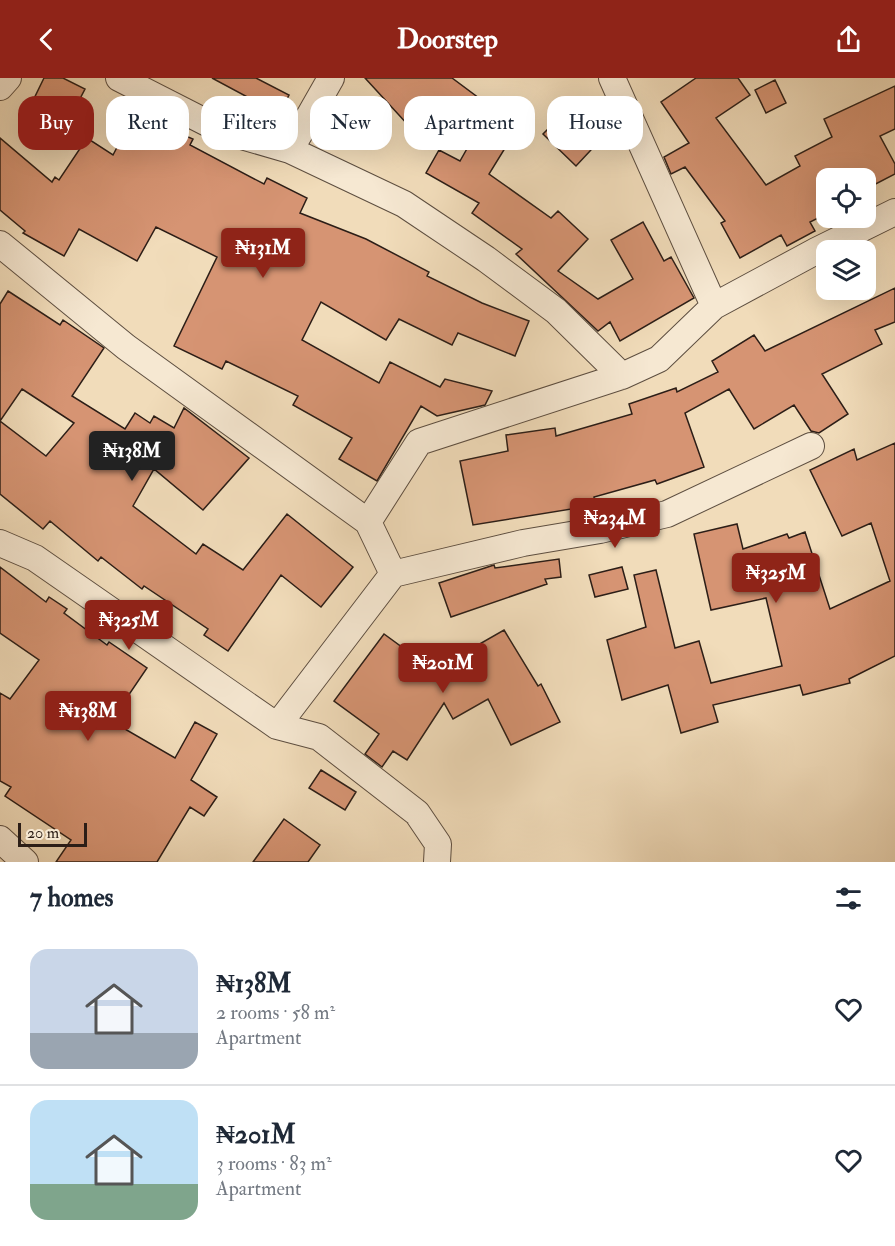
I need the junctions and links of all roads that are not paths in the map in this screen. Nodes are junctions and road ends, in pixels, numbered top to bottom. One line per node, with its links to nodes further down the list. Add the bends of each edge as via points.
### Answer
1 (8, 78): 5 (street)
2 (119, 78): 6 (street)
3 (331, 78): 7 (street)
4 (612, 78): 11 (street)
5 (0, 87)
6 (201, 120)
7 (298, 136)
8 (290, 150): 12 (street, via 404,204 486,259 556,311)
9 (895, 212): 11 (street)
10 (0, 244): 14 (street, via 126,346)
11 (714, 306): 12 (street, via 658,359)
12 (622, 376): 14 (street, via 419,442)
13 (811, 446): 16 (street, via 667,514)
14 (368, 522): 16 (street)
15 (0, 543): 17 (street, via 35,558)
16 (393, 574): 17 (street)
17 (276, 726): 20 (street, via 319,737 417,813 438,844)
18 (0, 839): 19 (street)
19 (25, 862)
20 (437, 862)

